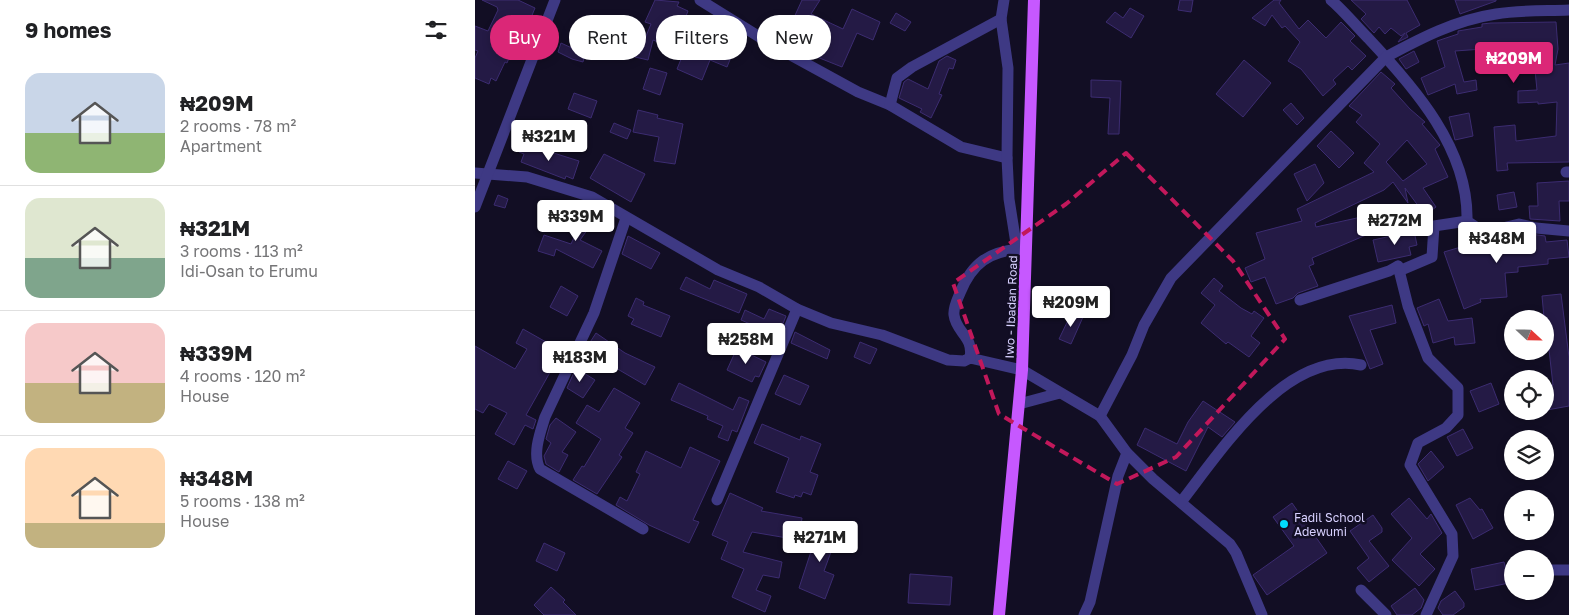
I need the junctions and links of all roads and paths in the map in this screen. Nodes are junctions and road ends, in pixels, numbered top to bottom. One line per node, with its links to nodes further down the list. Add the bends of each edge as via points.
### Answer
1 (555, 0): 12 (street)
2 (700, 0): 9 (street, via 774,46 858,92)
3 (1004, 0): 7 (street)
4 (1034, 0): 17 (main road, Iwo - Ibadan Road)
5 (1331, 0): 8 (street)
6 (1569, 10): 8 (street, via 1476,18 1419,38)
7 (1001, 19): 9 (street, via 897,78); 10 (street, via 1009,68)
8 (1386, 57): 15 (street, via 1439,126 1467,193); 26 (street, via 1171,278 1144,325)
9 (890, 105): 10 (street, via 961,147)
10 (1007, 158): 17 (street, via 1009,199)
11 (475, 173): 12 (street)
12 (487, 174): 13 (street); 14 (street, via 527,177 562,187 592,197)
13 (475, 207)
14 (627, 218): 20 (street, via 718,270 759,287); 30 (street, via 594,313 545,417 536,461 541,469)
15 (1467, 221): 16 (street, via 1490,232 1519,224); 18 (street, via 1434,226 1431,257 1399,271)
16 (1569, 231)
17 (1022, 249): 21 (street, via 975,264 966,279 954,315 957,325 970,342); 23 (main road, Iwo - Ibadan Road)
18 (1398, 266): 19 (street); 38 (street, via 1408,306 1428,358 1458,388 1458,415 1447,428 1418,443 1410,464 1453,534 1453,556)
19 (1300, 300)
20 (797, 309): 21 (street, via 831,323 882,335 948,360); 28 (street)
21 (970, 358): 23 (street)
22 (1361, 365): 29 (street, via 1344,362 1315,369 1276,391 1240,426)
23 (1022, 370): 24 (street); 25 (main road, Iwo - Ibadan Road)
24 (1060, 393): 25 (street); 26 (street)
25 (1019, 404): 34 (main road, Iwo - Ibadan Road)
26 (1100, 416): 27 (street)
27 (1127, 453): 29 (street); 35 (street, via 1118,476 1090,602)
28 (717, 500)
29 (1181, 502): 36 (street, via 1237,553)
30 (643, 529)
31 (1554, 570): 32 (street)
32 (1569, 570)
33 (1361, 590): 37 (street)
34 (999, 615)
35 (1084, 615)
36 (1262, 615)
37 (1386, 615)
38 (1426, 615)

